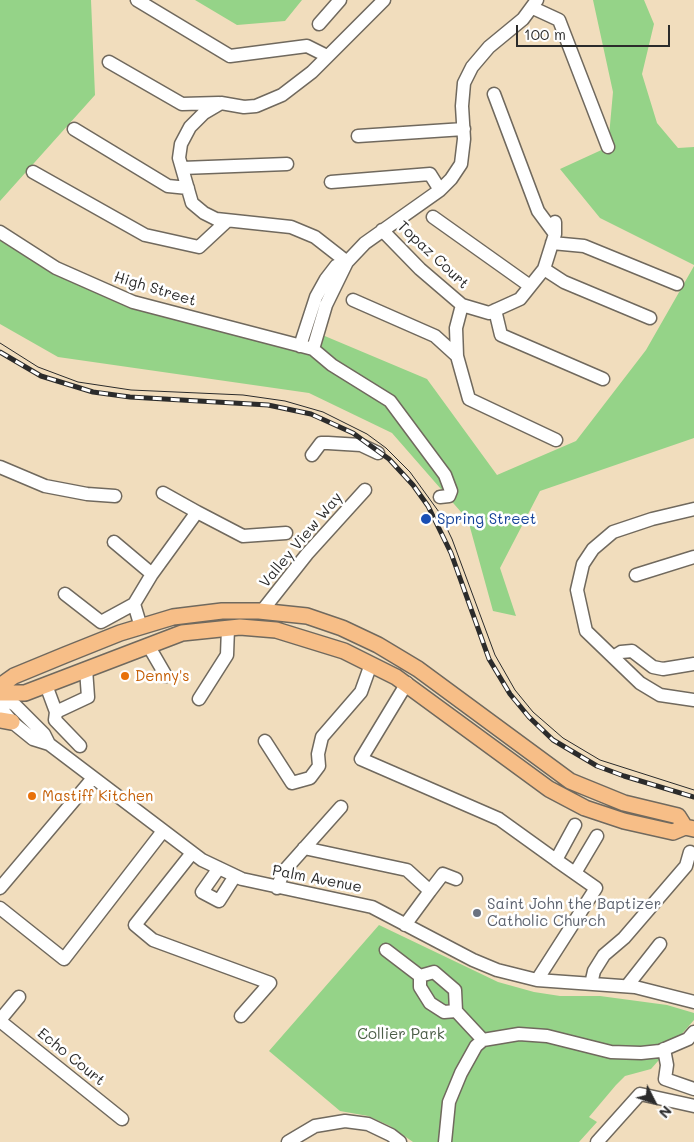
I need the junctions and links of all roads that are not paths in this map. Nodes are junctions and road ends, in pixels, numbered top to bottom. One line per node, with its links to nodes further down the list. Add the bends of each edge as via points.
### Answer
1 (137, 0): 6 (street, via 230,56 307,46)
2 (340, 0): 5 (street)
3 (384, 0): 6 (street)
4 (535, 4): 10 (street, via 472,66 464,83); 13 (street, via 559,20)
5 (319, 24)
6 (327, 56): 9 (street, via 282,95 256,106)
7 (109, 62): 9 (street, via 182,104)
8 (494, 94): 24 (street, via 538,211)
9 (221, 103): 15 (street, via 204,112 190,127 181,144 179,158)
10 (464, 129): 12 (street); 19 (street, via 461,164)
11 (74, 130): 18 (street, via 168,186)
12 (358, 136)
13 (608, 148)
14 (287, 164): 15 (street)
15 (182, 168): 18 (street)
16 (32, 172): 21 (street, via 145,235 199,247)
17 (331, 182): 19 (street, via 430,174)
18 (188, 188): 21 (street, via 192,203 216,219)
19 (440, 190): 22 (street)
20 (433, 217): 28 (street)
21 (226, 221): 25 (street, via 291,227 315,237)
22 (382, 230): 25 (street); 30 (street, Topaz Court)
23 (0, 232): 33 (street, High Street, via 56,268 133,302)
24 (554, 233): 26 (street, Topaz Court); 27 (street)
25 (347, 262): 33 (street)
26 (544, 269): 28 (street, Topaz Court); 32 (street, via 564,282)
27 (677, 284)
28 (530, 286): 31 (street, Topaz Court, via 520,299)
29 (353, 300): 34 (street, via 435,336)
30 (462, 305): 31 (street, Topaz Court, via 489,314); 34 (street, via 456,328)
31 (495, 310): 35 (street, via 501,335)
32 (650, 318)
33 (306, 348): 43 (street, via 390,401 445,476 451,491 449,496)
34 (458, 356): 36 (street, via 469,398)
35 (603, 379)
36 (556, 440)
37 (378, 453): 38 (street, via 361,445 321,443)
38 (312, 455)
39 (0, 467): 42 (street, via 45,486)
40 (365, 490): 53 (street, Valley View Way, via 307,554)
41 (163, 493): 45 (street)
42 (116, 496)
43 (440, 497)
44 (694, 508): 57 (street, via 613,532 593,549 583,564 577,590 586,631)
45 (197, 512): 46 (street, via 243,536); 49 (street)
46 (286, 533)
47 (114, 542): 49 (street)
48 (694, 557): 50 (street)
49 (152, 574): 52 (street)
50 (636, 575)
51 (65, 594): 52 (street, via 100,622)
52 (134, 604): 54 (street)
53 (262, 611): 54 (main road, via 222,611 173,617); 78 (main road, via 307,616 378,645 418,669 570,781 624,803 678,816)
54 (141, 627): 56 (main road); 64 (main road, via 19,674)
55 (228, 628): 56 (main road, via 182,633); 58 (main road, via 276,630 344,651); 67 (street, via 227,656)
56 (147, 646): 60 (main road); 61 (street)
57 (613, 657): 59 (street, via 632,651 653,667 663,669); 68 (street, via 650,691)
58 (371, 664): 62 (main road); 73 (street, via 361,692 322,737 319,766 310,778 292,783)
59 (694, 664)
60 (86, 669): 63 (main road); 70 (street, via 88,697)
61 (166, 676)
62 (407, 683): 78 (main road, via 549,789 585,808 673,832); 84 (street, via 361,759 499,819)
63 (46, 685): 65 (main road, via 25,693); 70 (street)
64 (0, 686)
65 (0, 693)
66 (0, 697): 72 (street, Palm Avenue, via 15,704)
67 (200, 699)
68 (694, 700)
69 (0, 707): 71 (street, Palm Avenue)
70 (56, 716): 72 (street); 74 (street)
71 (6, 721): 72 (street, Palm Avenue, via 33,739)
72 (46, 739): 75 (street, Palm Avenue)
73 (265, 741)
74 (80, 746)
75 (93, 778): 79 (street, Palm Avenue); 89 (street)
76 (341, 807): 81 (street)
77 (575, 825): 84 (street)
78 (689, 828)
79 (162, 831): 83 (street, Palm Avenue); 92 (street, via 64,959)
80 (597, 836): 86 (street)
81 (304, 848): 90 (street, via 284,871); 91 (street, via 407,870)
82 (690, 852): 98 (street, via 686,866 624,938 604,955 594,971)
83 (192, 853): 85 (street, Palm Avenue); 103 (street, via 135,925 153,940 270,983)
84 (556, 860): 86 (street)
85 (219, 868): 87 (street, Palm Avenue); 87 (street, via 202,892 219,901)
86 (575, 874): 97 (street, via 596,888)
87 (235, 876): 90 (street, Palm Avenue)
88 (456, 879): 91 (street, via 443,874)
89 (0, 888)
90 (277, 888): 93 (street, Palm Avenue, via 372,907)
91 (430, 891): 93 (street)
92 (0, 908)
93 (405, 925): 97 (street, Palm Avenue, via 497,970)
94 (660, 944): 99 (street)
95 (386, 950): 96 (street)
96 (420, 976): 102 (street, via 420,987 430,1002 444,1012); 102 (street, via 434,972 455,990)
97 (537, 980): 98 (street, Palm Avenue)
98 (591, 984): 99 (street, Palm Avenue)
99 (627, 986): 101 (street, Palm Avenue)
100 (19, 997): 104 (street)
101 (694, 1002)
102 (456, 1011): 106 (street)
103 (241, 1016)
104 (0, 1020): 110 (street, Echo Court)
105 (691, 1035): 107 (street)
106 (483, 1040): 107 (street, via 519,1034 547,1036 611,1052 641,1053); 113 (street, via 461,1073 450,1102)
107 (664, 1049): 108 (street, via 665,1079)
108 (694, 1089)
109 (694, 1106): 114 (street, via 640,1094)
110 (122, 1119)
111 (288, 1142): 112 (street, via 315,1126 345,1120 368,1124 391,1134)
112 (400, 1142)
113 (444, 1142)
114 (597, 1142)

